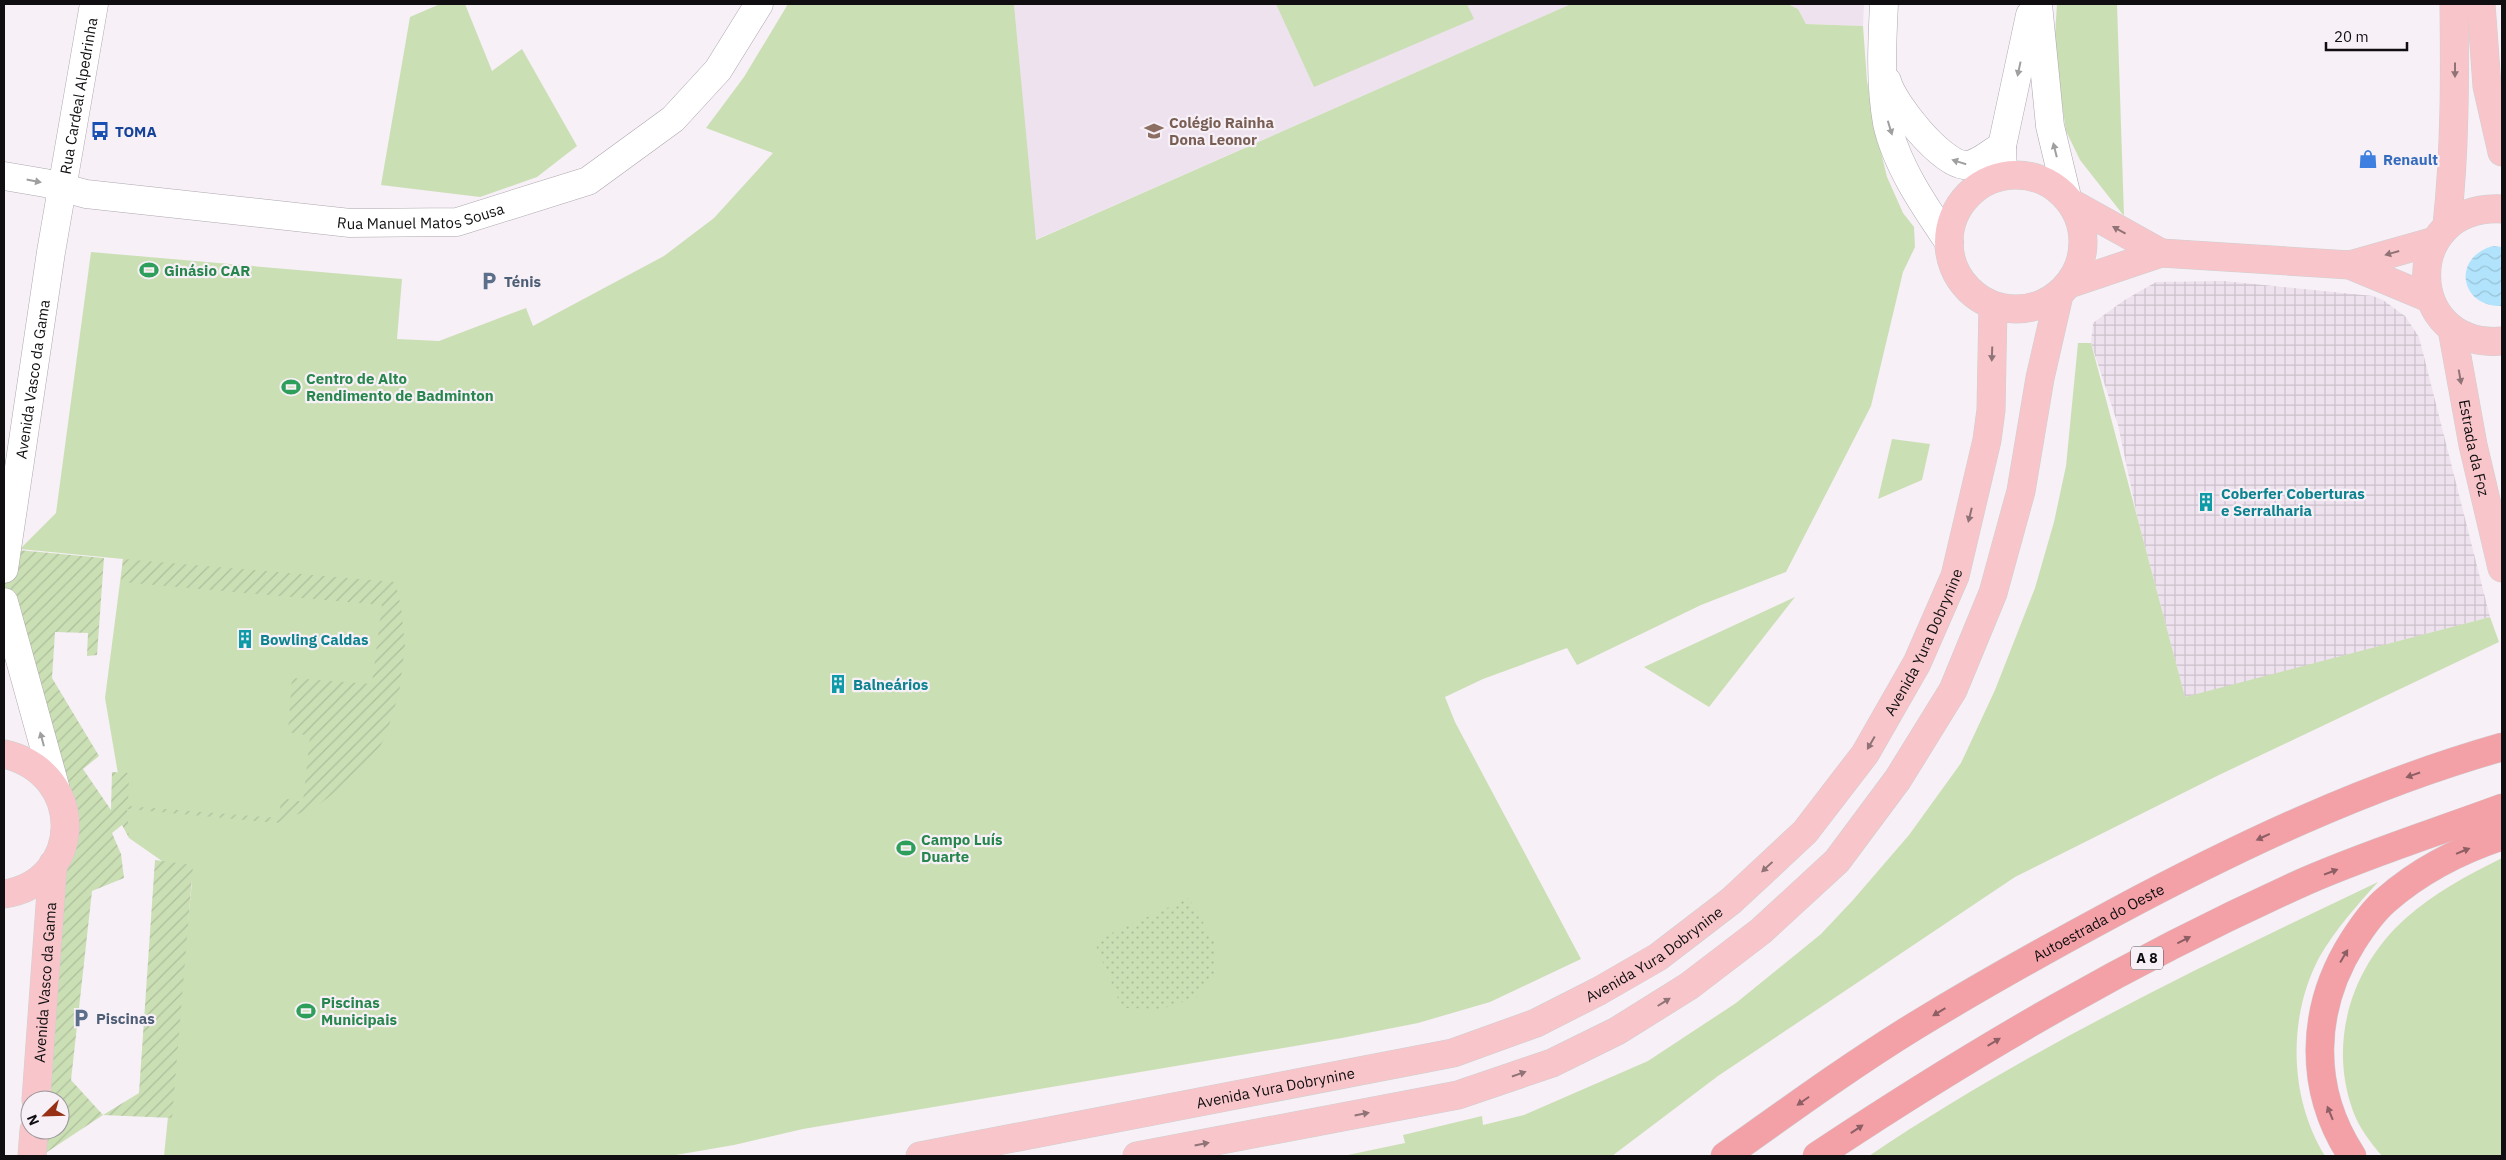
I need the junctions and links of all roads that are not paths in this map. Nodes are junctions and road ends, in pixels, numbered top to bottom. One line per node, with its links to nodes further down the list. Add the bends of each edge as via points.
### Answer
1 (94, 4): 13 (street, Rua Cardeal Alpedrinha)
2 (759, 4): 13 (street, Rua Manuel Matos Sousa, via 718,70 665,125 588,180 457,222 350,223 86,194)
3 (1884, 4): 8 (street)
4 (2032, 4): 9 (street, one-way to 9)
5 (2038, 4): 14 (street, one-way to 5, via 2050,131)
6 (2454, 4): 16 (main road, one-way to 16, via 2454,127)
7 (2481, 4): 10 (main road, via 2487,86)
8 (1882, 63): 9 (street, one-way to 8, via 1977,162 1964,165 1949,159 1937,150 1901,108 1888,87); 17 (street, one-way to 17, via 1888,124 1906,174)
9 (2002, 146): 11 (street)
10 (2502, 152)
11 (2002, 175): 14 (main road, via 2038,178 2054,185); 17 (main road, via 1981,184 1963,199 1952,219)
12 (4, 176): 13 (street, Rua Manuel Matos Sousa, one-way to 13)
13 (63, 188): 26 (street, Avenida Vasco da Gama)
14 (2070, 201): 18 (main road, one-way to 14); 20 (main road, via 2082,224 2084,245 2080,266)
15 (2502, 209): 16 (main road, via 2485,208 2465,214)
16 (2441, 233): 19 (main road, one-way to 19); 21 (main road, via 2426,266)
17 (1948, 242): 22 (main road, via 1958,276 1969,290)
18 (2161, 253): 19 (main road); 20 (main road)
19 (2350, 265): 21 (main road)
20 (2064, 289): 22 (main road, via 2044,304 2027,309); 41 (main road, one-way to 20, via 1458,1095 1552,1062 1617,1031 1689,986 1760,931 1838,861 1898,779 1953,690 1993,593 2021,491 2040,378)
21 (2429, 298): 23 (main road)
22 (1993, 306): 40 (main road, Avenida Yura Dobrynine, one-way to 40, via 1991,410 1979,478 1955,576 1917,663 1865,754 1805,832 1731,901 1658,956 1599,991 1536,1023 1453,1054)
23 (2452, 329): 24 (main road, via 2470,338); 25 (main road, Estrada da Foz, one-way to 25, via 2473,445)
24 (2502, 341)
25 (2502, 568)
26 (4, 569)
27 (4, 602): 32 (street, one-way to 27)
28 (2502, 735): 31 (highway)
29 (2502, 747): 31 (highway, Autoestrada do Oeste)
30 (4, 754): 32 (main road, via 40,769)
31 (2460, 760): 42 (highway, Autoestrada do Oeste, one-way to 42, via 2320,811 2123,908 1913,1027)
32 (55, 786): 35 (main road, via 63,806 65,826 62,846)
33 (2502, 808): 43 (highway, A 8, one-way to 33, via 1981,1050 2100,982 2307,881)
34 (2499, 837): 44 (highway, one-way to 34, via 2326,1103 2320,1069 2320,1030 2327,996 2340,962 2363,926 2385,901 2414,877 2450,856)
35 (53, 864): 36 (main road, via 36,881 16,892); 37 (main road, Avenida Vasco da Gama)
36 (4, 894)
37 (37, 1090)
38 (33, 1140): 39 (main road)
39 (32, 1156)
40 (920, 1156)
41 (1137, 1156)
42 (1725, 1156)
43 (1817, 1156)
44 (2352, 1156)

